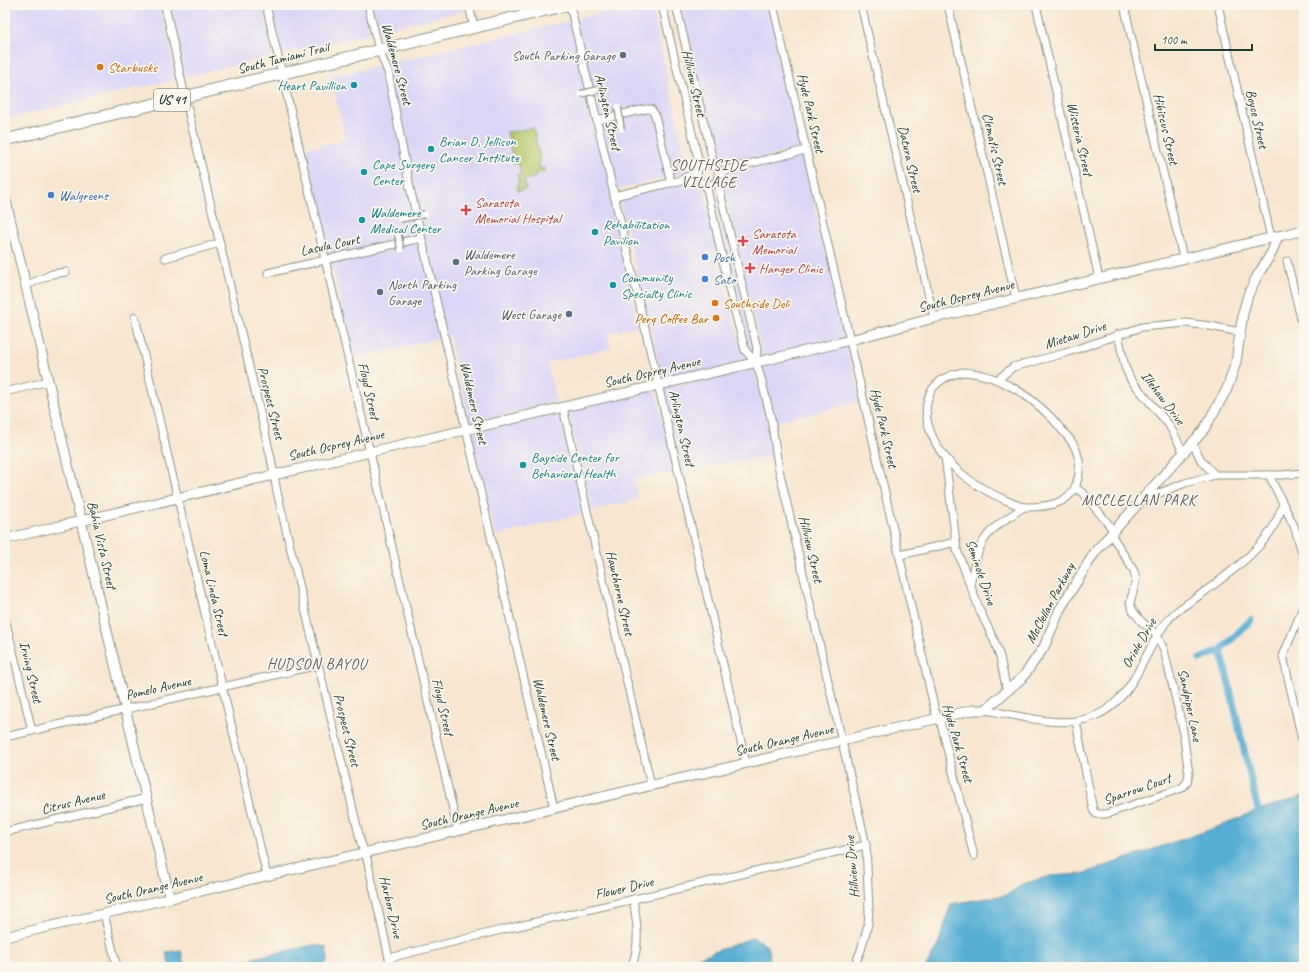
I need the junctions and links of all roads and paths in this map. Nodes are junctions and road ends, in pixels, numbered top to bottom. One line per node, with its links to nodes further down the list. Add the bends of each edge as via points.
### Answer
1 (165, 5): 20 (street, Prospect Street)
2 (266, 5): 17 (street, Floyd Street)
3 (368, 5): 16 (street, Waldemere Street)
4 (469, 5): 15 (street)
5 (567, 5): 15 (main road, South Tamiami Trail / US 41)
6 (570, 5): 22 (street, Arlington Street)
7 (662, 5): 28 (street, Hillview Street)
8 (676, 5): 26 (street, Hillview Street)
9 (773, 5): 25 (street, Hyde Park Street)
10 (861, 5): 54 (street, Datura Street)
11 (948, 5): 52 (street, Clematis Street)
12 (1036, 5): 50 (street, Wisteria Street)
13 (1124, 5): 45 (street, Hibiscus Street)
14 (1218, 5): 40 (street, Boyce Street)
15 (474, 27): 16 (main road, South Tamiami Trail / US 41)
16 (379, 50): 17 (main road, South Tamiami Trail / US 41); 41 (street, Waldemere Street, via 388,72 395,101)
17 (281, 74): 20 (main road, South Tamiami Trail / US 41); 46 (street, Floyd Street)
18 (601, 89): 19 (street, bridge)
19 (581, 94)
20 (185, 97): 24 (main road, South Tamiami Trail / US 41); 42 (street, Prospect Street)
21 (618, 107): 23 (street, bridge)
22 (597, 120): 31 (street, via 649,109 654,112); 33 (street, Arlington Street)
23 (621, 129)
24 (5, 140)
25 (806, 150): 27 (street); 58 (street, Hyde Park Street)
26 (715, 166): 27 (street); 28 (street, via 706,163); 29 (street)
27 (736, 167): 29 (street)
28 (699, 169): 30 (street); 32 (street)
29 (718, 177): 32 (street, via 711,184); 59 (street, Hillview Street, via 757,348)
30 (678, 181): 31 (street); 32 (street)
31 (671, 183): 33 (street)
32 (703, 183): 59 (street, Hillview Street, via 745,350)
33 (614, 196): 62 (street, Arlington Street)
34 (5, 197): 37 (street, Bahia Vista Street)
35 (424, 214): 36 (street, bridge)
36 (400, 220)
37 (9, 229): 51 (street, Bahia Vista Street)
38 (1304, 230): 40 (street, South Osprey Avenue)
39 (398, 235): 43 (street, bridge)
40 (1274, 237): 45 (street, South Osprey Avenue); 56 (street, McClellan Parkway, via 1272,252 1248,295)
41 (421, 238): 46 (street, Lasula Court); 65 (street, Waldemere Street)
42 (220, 243): 44 (street); 71 (street, Prospect Street)
43 (401, 250)
44 (165, 258)
45 (1183, 258): 50 (street, South Osprey Avenue)
46 (325, 260): 49 (street, Lasula Court); 67 (street, Floyd Street)
47 (1287, 261): 55 (street)
48 (66, 272): 51 (street, via 52,274)
49 (268, 273)
50 (1099, 278): 52 (street, South Osprey Avenue)
51 (27, 285): 61 (street, Bahia Vista Street)
52 (1016, 298): 54 (street, South Osprey Avenue)
53 (135, 316): 75 (street, Loma Linda Street)
54 (934, 318): 58 (street, South Osprey Avenue)
55 (1304, 331)
56 (1240, 332): 57 (street, Mietaw Drive, via 1197,324 1173,323 1142,327); 66 (street, McClellan Parkway, via 1236,362 1226,389 1212,418)
57 (1118, 334): 60 (street, Mietaw Drive, via 1065,353 1013,367); 68 (street, Illehaw Drive, via 1125,367 1131,380 1169,425)
58 (850, 341): 59 (street, South Osprey Avenue); 83 (street, Hyde Park Street)
59 (756, 363): 62 (street, South Osprey Avenue); 98 (street, Hillview Street, via 771,418 778,465)
60 (997, 380): 69 (street, via 973,373 956,374 938,384 930,392 927,401 927,423); 74 (street, via 1033,401 1068,437 1080,463)
61 (49, 381): 63 (street); 79 (street, Bahia Vista Street)
62 (658, 385): 64 (street, South Osprey Avenue); 100 (street, Arlington Street)
63 (5, 392)
64 (563, 408): 65 (street, South Osprey Avenue); 102 (street, Hawthorne Street)
65 (466, 430): 67 (street, South Osprey Avenue); 104 (street, Waldemere Street)
66 (1193, 444): 68 (street, McClellan Parkway); 72 (street, via 1201,460)
67 (370, 452): 71 (street, South Osprey Avenue); 105 (street, Floyd Street)
68 (1184, 453): 76 (street, McClellan Parkway)
69 (944, 457): 78 (street, via 978,485); 82 (street, Seminole Drive)
70 (1304, 473): 73 (street)
71 (274, 474): 75 (street, South Osprey Avenue); 89 (street, Prospect Street)
72 (1215, 475): 73 (street); 76 (street, via 1185,483)
73 (1269, 475): 77 (street)
74 (1076, 488): 78 (street, via 1055,504); 80 (street, via 1084,494)
75 (178, 497): 79 (street, South Osprey Avenue); 90 (street, Loma Linda Street)
76 (1141, 501): 80 (street, McClellan Parkway)
77 (1283, 505): 84 (street, via 1294,526); 88 (street, Oriole Drive, via 1264,540 1221,579 1171,617)
78 (1024, 508): 85 (street, via 997,524 986,536 977,554)
79 (82, 520): 81 (street, South Osprey Avenue); 92 (street, Bahia Vista Street)
80 (1112, 532): 88 (street, via 1134,571 1136,580 1130,603 1133,611); 91 (street, McClellan Parkway, via 1095,552 1075,583 1035,661)
81 (5, 539)
82 (956, 542): 83 (street); 85 (street, Seminole Drive)
83 (900, 555): 94 (street, Hyde Park Street, via 935,711)
84 (1304, 558)
85 (970, 586): 91 (street, Seminole Drive, via 994,640)
86 (1304, 605): 99 (street, via 1283,656)
87 (5, 618): 96 (street, Irving Street)
88 (1157, 635): 95 (street, Oriole Drive, via 1130,685 1120,698 1097,715); 101 (street, Sandpiper Lane, via 1164,650 1182,725 1189,774)
89 (318, 665): 90 (street, Pomelo Avenue); 108 (street, Prospect Street)
90 (222, 686): 92 (street, Pomelo Avenue); 110 (street, Loma Linda Street)
91 (1007, 692): 93 (street, McClellan Parkway)
92 (126, 708): 96 (street, Pomelo Avenue); 103 (street, Bahia Vista Street)
93 (985, 710): 94 (street, via 972,710); 95 (street, Oriole Drive, via 1038,720)
94 (939, 718): 98 (street, South Orange Avenue); 109 (street, Hyde Park Street)
95 (1076, 721): 101 (street, Sparrow Court, via 1094,812 1100,816 1182,788)
96 (32, 731): 97 (street, Pomelo Avenue)
97 (5, 737)
98 (842, 741): 100 (street, South Orange Avenue); 107 (street, Hillview Drive)
99 (1304, 748)
100 (746, 763): 102 (street, South Orange Avenue)
101 (1187, 782)
102 (651, 785): 104 (street, South Orange Avenue)
103 (147, 798): 106 (street, Citrus Avenue); 111 (street, Bahia Vista Street)
104 (554, 808): 105 (street, South Orange Avenue)
105 (458, 830): 108 (street, South Orange Avenue)
106 (5, 832)
107 (866, 845): 112 (street, Flower Drive); 119 (street, Hillview Drive, via 868,924)
108 (364, 853): 110 (street, South Orange Avenue); 115 (street, Harbor Drive)
109 (974, 856)
110 (267, 876): 111 (street, South Orange Avenue)
111 (170, 899): 113 (street, South Orange Avenue)
112 (634, 899): 115 (street, Flower Drive); 118 (street, via 637,942)
113 (104, 914): 114 (street, South Orange Avenue); 116 (street)
114 (5, 937)
115 (389, 958): 117 (street, Harbor Drive)
116 (117, 967)
117 (391, 967)
118 (632, 967)
119 (854, 967)

